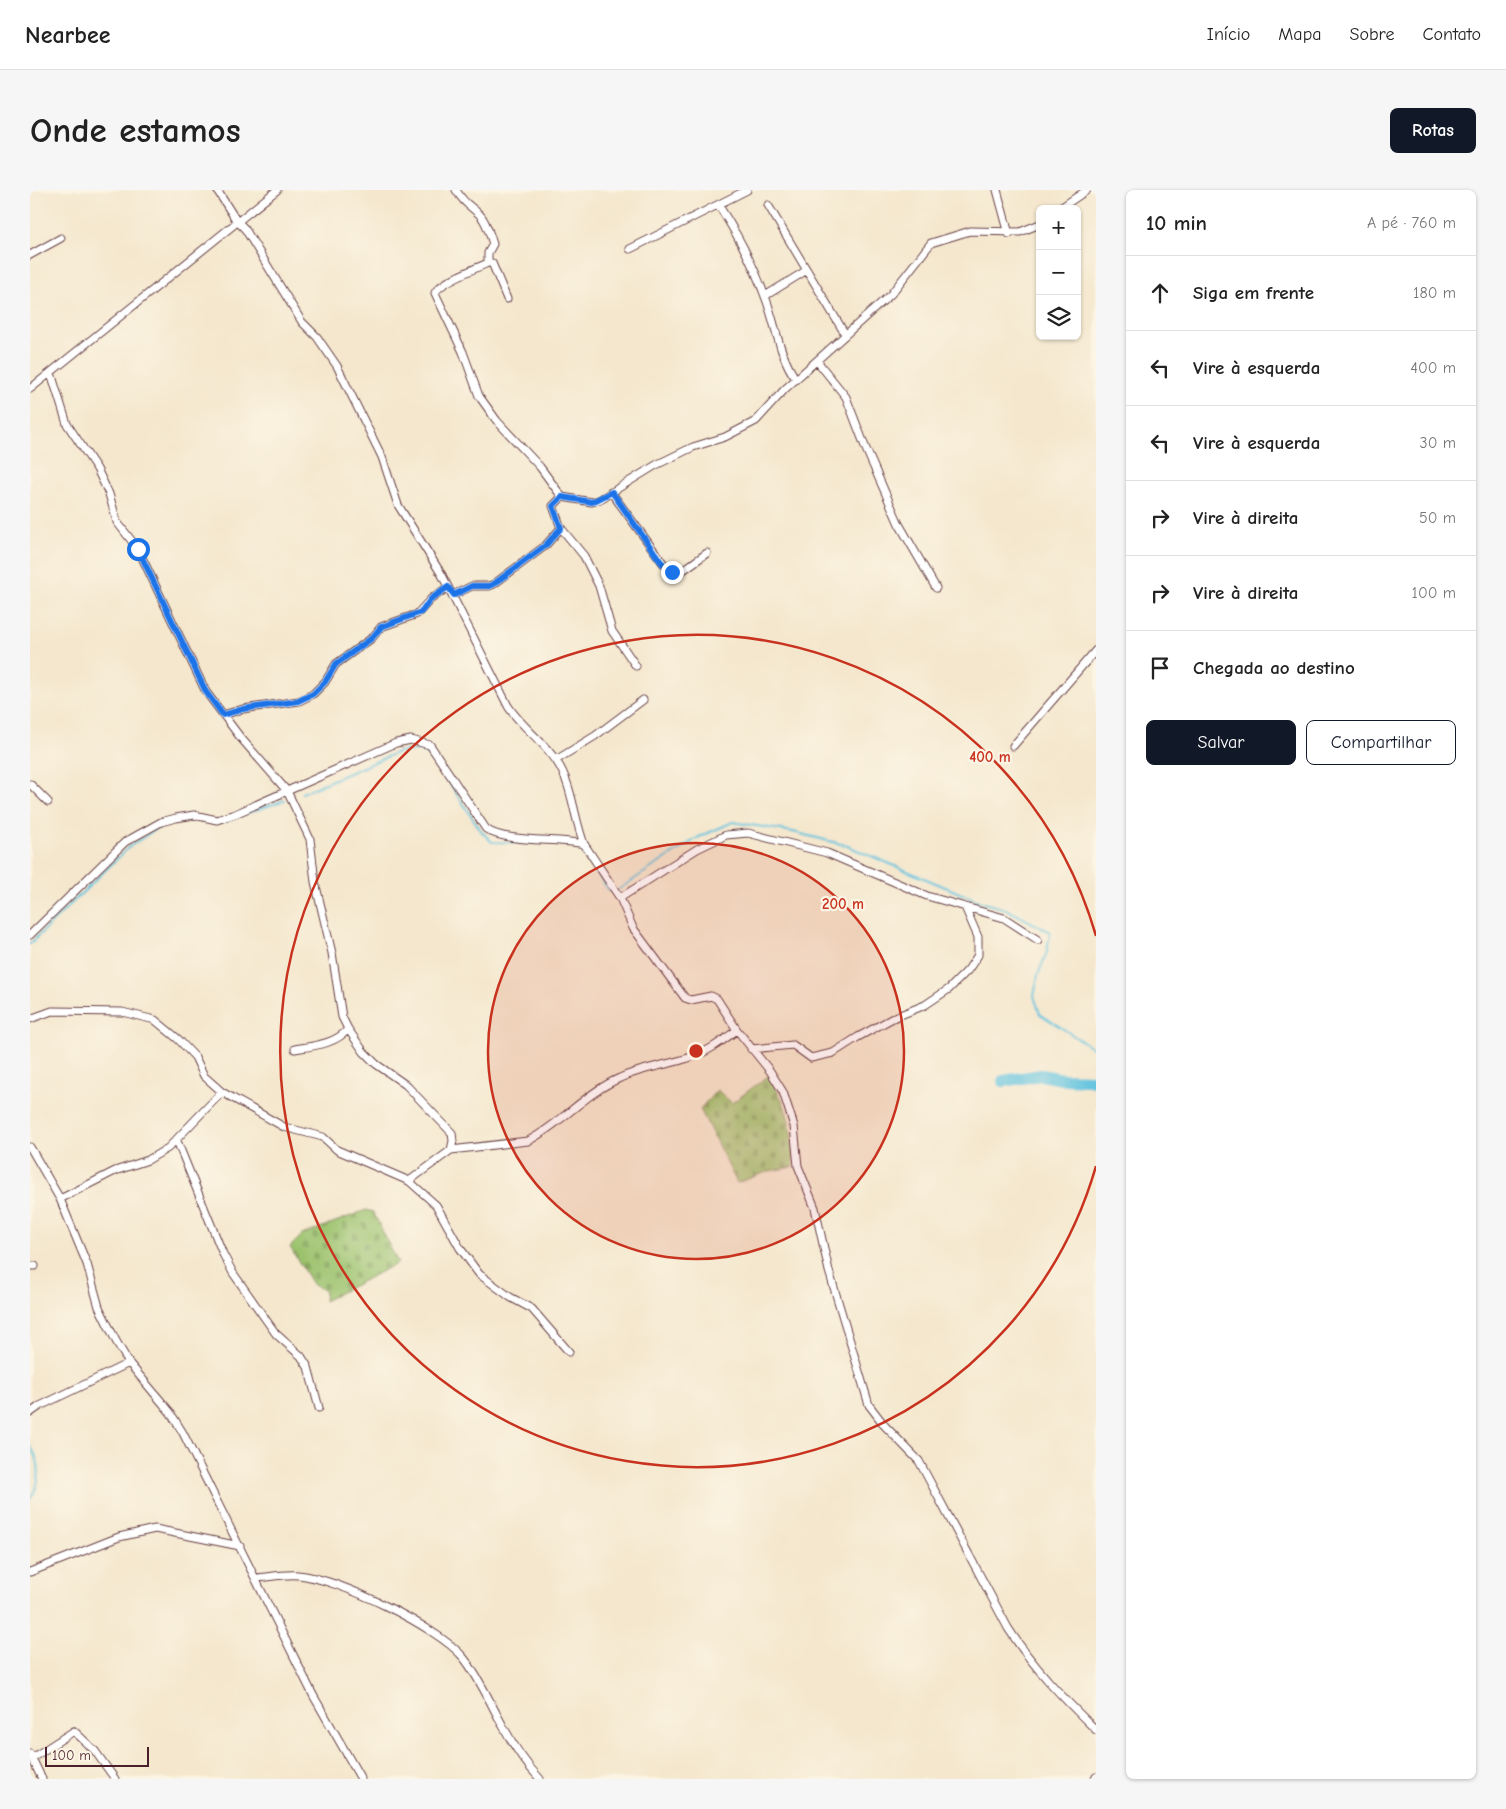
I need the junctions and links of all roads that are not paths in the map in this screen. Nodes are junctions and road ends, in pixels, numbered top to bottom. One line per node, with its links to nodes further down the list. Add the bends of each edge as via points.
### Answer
1 (217, 190): 11 (street)
2 (277, 190): 11 (street)
3 (456, 190): 17 (street, via 464,203 478,214 490,235 493,244 488,253)
4 (747, 190): 10 (street)
5 (997, 190): 13 (street)
6 (1086, 190): 7 (street)
7 (1077, 192): 9 (street)
8 (768, 205): 18 (street)
9 (1064, 205)
10 (719, 206): 15 (street); 19 (street, via 742,243)
11 (236, 220): 23 (street); 30 (street, via 302,322 318,337 337,366 382,457 398,505)
12 (1036, 226): 13 (street)
13 (1009, 234): 21 (street, via 970,231 931,243 891,294)
14 (61, 238): 16 (street)
15 (630, 249)
16 (30, 255)
17 (488, 263): 20 (street, via 494,265); 27 (street, via 446,283 438,288 435,295 463,352 479,396)
18 (807, 270): 19 (street); 21 (street)
19 (765, 296): 24 (street, via 786,362)
20 (507, 299)
21 (845, 334): 22 (street)
22 (817, 361): 24 (street); 31 (street, via 846,397 899,524)
23 (51, 373): 25 (street); 36 (street, via 66,424 98,469 117,522 138,549 206,692)
24 (796, 379): 26 (street, via 756,421 693,447)
25 (30, 389)
26 (612, 492): 27 (street, via 592,502); 29 (street, via 669,571 682,571)
27 (562, 497): 28 (street, via 553,506)
28 (561, 528): 32 (street, via 539,551 494,584 472,586); 34 (street, via 584,556 599,586 612,632)
29 (707, 553)
30 (448, 587): 32 (street); 36 (street, via 431,599 421,612 381,627 372,638 336,664 313,694 298,701)
31 (936, 588)
32 (454, 595): 38 (street, via 508,706 519,723 541,741)
33 (1096, 650): 37 (street)
34 (636, 666)
35 (643, 700): 38 (street)
36 (223, 715): 40 (street)
37 (1013, 746)
38 (556, 760): 42 (street)
39 (30, 784): 41 (street)
40 (287, 790): 42 (street, via 396,743 422,742 439,756 486,829 493,834 505,838 564,839); 45 (street, via 261,804 217,820 194,815 161,822 125,842); 48 (street, via 310,839 342,1017)
41 (48, 802)
42 (584, 844): 43 (street)
43 (620, 898): 44 (street, via 697,849 726,835 748,833 827,853 927,896); 49 (street, via 633,928 685,998 715,997)
44 (964, 907): 46 (street, via 1004,918); 51 (street, via 978,937 976,961 937,998 858,1036 833,1053 814,1059 793,1045)
45 (30, 935)
46 (1038, 940)
47 (30, 1019): 52 (street, via 52,1011 122,1012 149,1018 178,1039 195,1057 204,1076)
48 (348, 1029): 50 (street, via 327,1042); 55 (street, via 370,1058 406,1085 452,1133)
49 (737, 1030): 51 (street); 55 (street, via 694,1056 647,1068 605,1086 528,1141)
50 (295, 1049)
51 (751, 1049): 65 (street, via 770,1071 782,1092 794,1126 798,1166 815,1208 829,1271 869,1405 919,1461 1025,1654)
52 (222, 1092): 53 (street); 56 (street, via 284,1127 322,1138 337,1150)
53 (177, 1141): 57 (street, via 148,1160 115,1171); 60 (street, via 222,1254 276,1334 301,1356 308,1367)
54 (30, 1147): 57 (street)
55 (451, 1150): 56 (street)
56 (410, 1181): 58 (street, via 436,1205 479,1274 532,1309)
57 (60, 1199): 59 (street, via 87,1264 99,1307)
58 (569, 1352)
59 (129, 1364): 61 (street); 62 (street, via 184,1432)
60 (319, 1408)
61 (30, 1413)
62 (240, 1546): 63 (street, via 155,1529 119,1537); 64 (street)
63 (30, 1572)
64 (256, 1578): 69 (street, via 313,1695); 70 (street, via 296,1575 332,1583 385,1606 449,1643 463,1657 492,1702 514,1747)
65 (1096, 1730)
66 (31, 1756): 67 (street); 68 (street, via 74,1731 95,1751)
67 (42, 1779)
68 (115, 1779)
69 (361, 1779)
70 (540, 1779)

